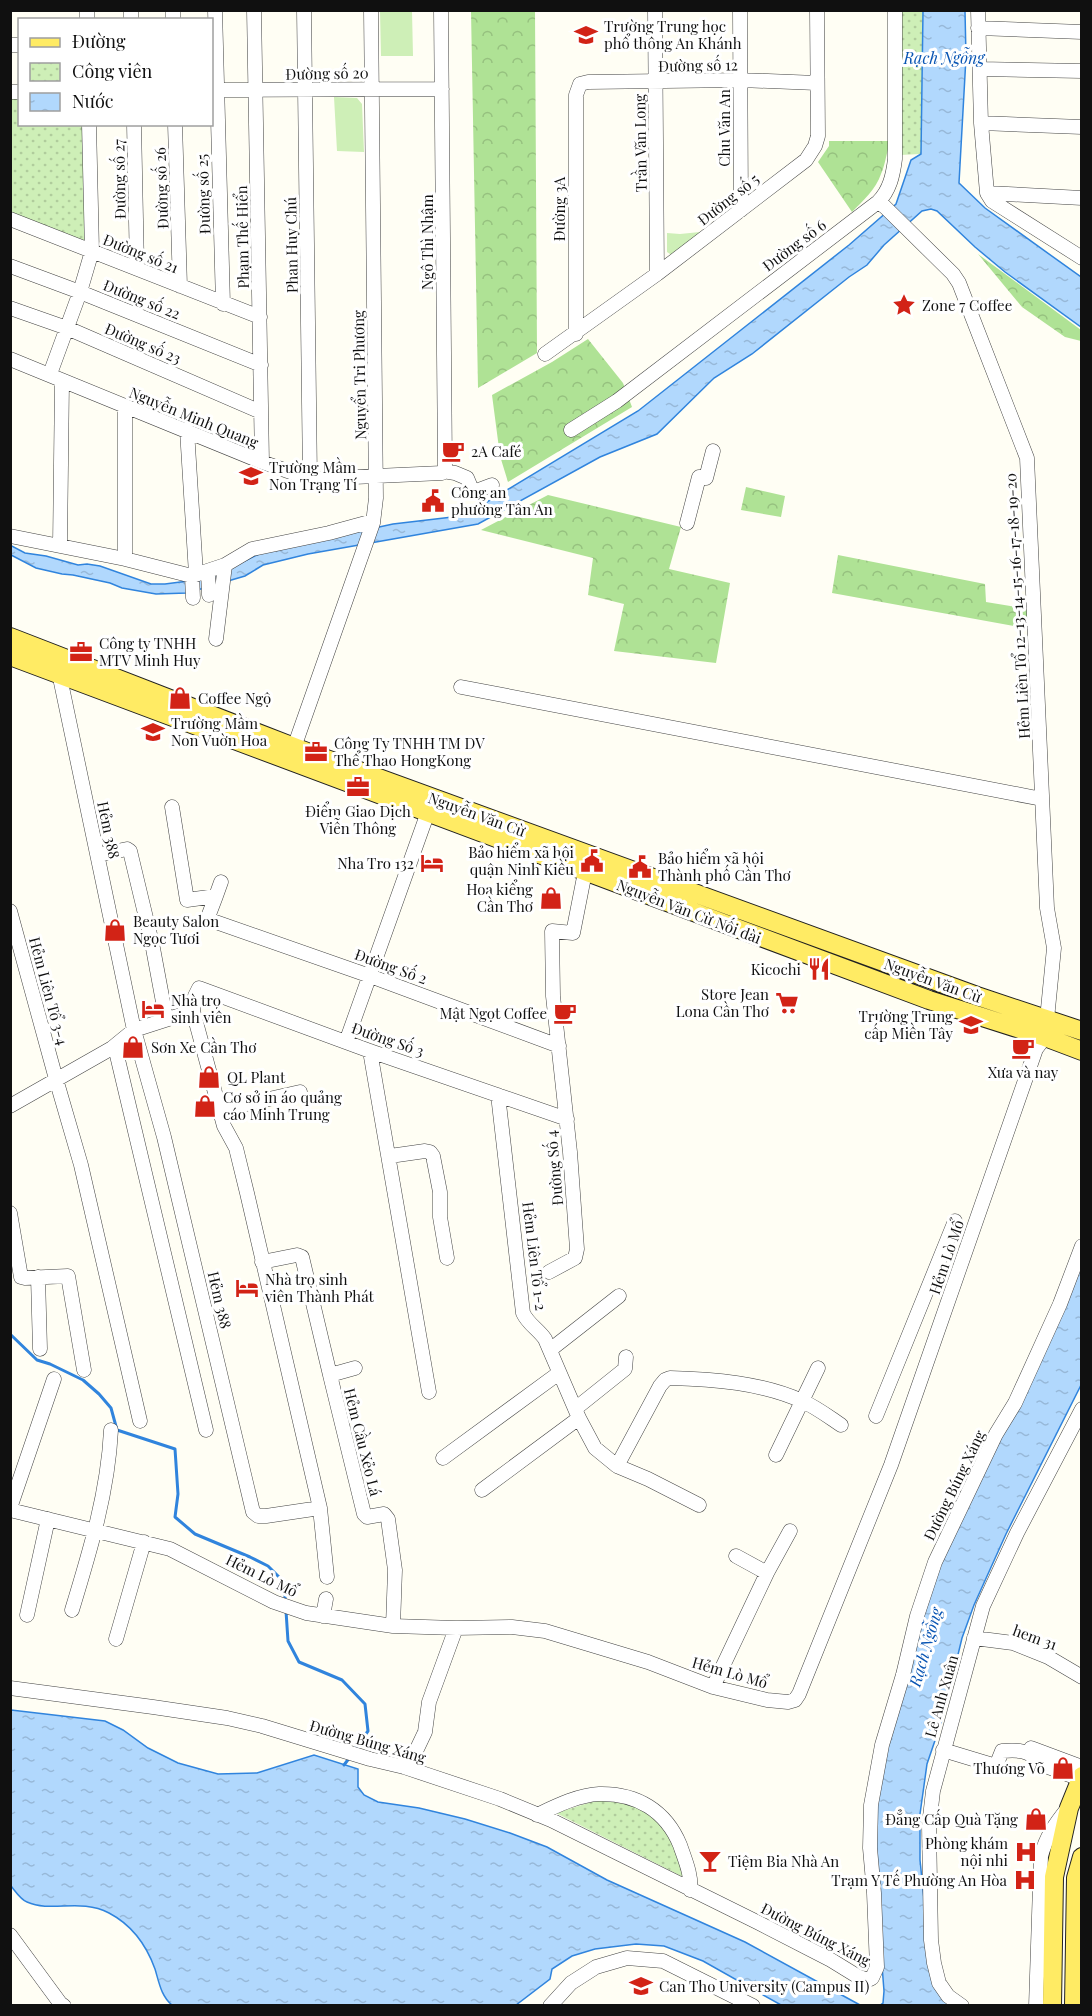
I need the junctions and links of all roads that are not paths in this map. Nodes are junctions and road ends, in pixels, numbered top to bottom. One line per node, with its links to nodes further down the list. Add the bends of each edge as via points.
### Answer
1 (215, 10): 22 (street, Đường số 25)
2 (254, 10): 23 (street, Phạm Thế Hiển)
3 (304, 10): 20 (street, Phan Huy Chú)
4 (371, 10): 19 (street, Nguyển Tri Phương)
5 (441, 10): 21 (street, Ngô Thì Nhậm)
6 (655, 10): 16 (street, Trần Văn Long)
7 (740, 10): 15 (street, Chu Văn An)
8 (817, 10): 17 (street, Đường số 5)
9 (895, 10): 31 (street, Đường số 6, via 895,159)
10 (978, 10): 11 (street)
11 (978, 28): 12 (street); 13 (street)
12 (1082, 32)
13 (980, 69): 14 (street); 24 (street)
14 (1082, 71)
15 (740, 80): 16 (street, Đường số 12); 17 (street, Đường số 12); 32 (street, Chu Văn An)
16 (656, 82): 18 (street, Đường số 12); 38 (street, Trần Văn Long)
17 (817, 82): 32 (street, Đường số 5, via 818,136 812,153)
18 (580, 84): 45 (street, Đường 3A, via 576,95)
19 (372, 88): 20 (street, Đường số 20); 21 (street, Đường số 20); 57 (street, Nguyển Tri Phương)
20 (306, 89): 23 (street, Đường số 20); 58 (street, Phan Huy Chú)
21 (442, 89): 56 (street, Ngô Thì Nhậm)
22 (214, 90): 23 (street, Đường số 20); 41 (street, Đường số 25)
23 (256, 90): 43 (street, Phạm Thế Hiển)
24 (981, 123): 28 (street); 29 (street)
25 (89, 126): 34 (street)
26 (134, 126): 37 (street, Đường số 27)
27 (175, 126): 39 (street, Đường số 26)
28 (1082, 127)
29 (987, 193): 30 (street); 35 (street, via 992,201)
30 (1082, 198)
31 (882, 205): 53 (street, Đường số 6, via 617,401); 72 (street, Hẻm Liên Tổ 12-13-14-15-16-17-18-19-20, via 959,283 1027,458)
32 (741, 210): 38 (street, Đường số 5)
33 (10, 219): 34 (street, Đường số 21)
34 (92, 251): 37 (street, Đường số 21); 40 (street)
35 (1082, 258)
36 (10, 266): 40 (street, Đường số 22)
37 (137, 268): 39 (street, Đường số 21)
38 (657, 274): 45 (street, Đường số 5)
39 (180, 286): 41 (street, Đường số 21)
40 (80, 292): 44 (street); 48 (street, Đường số 22)
41 (222, 304): 43 (street, Đường số 21)
42 (10, 308): 44 (street, Đường số 23)
43 (260, 317): 48 (street, Phạm Thế Hiển)
44 (67, 328): 49 (street); 51 (street, Đường số 23)
45 (576, 334): 46 (street, Đường số 5)
46 (545, 354)
47 (10, 359): 49 (street, Nguyễn Minh Quang)
48 (261, 365): 51 (street, Phạm Thế Hiển)
49 (56, 378): 50 (street, Nguyễn Minh Quang); 63 (street)
50 (125, 406): 52 (street, Nguyễn Minh Quang); 64 (street)
51 (261, 412): 55 (street, Phạm Thế Hiển)
52 (187, 430): 55 (street, Nguyễn Minh Quang); 65 (street)
53 (571, 430)
54 (713, 451): 61 (street, via 706,478 699,477)
55 (262, 462): 58 (street, Nguyễn Minh Quang)
56 (443, 472): 57 (street, Nguyễn Minh Quang); 59 (street, via 467,478 472,490)
57 (376, 476): 58 (street, Nguyễn Minh Quang); 60 (street, Nguyển Tri Phương)
58 (310, 479)
59 (492, 485)
60 (373, 522): 65 (street, via 252,549); 71 (street, Nguyển Tri Phương)
61 (687, 523)
62 (10, 537): 63 (street)
63 (60, 546): 64 (street)
64 (125, 559): 65 (street)
65 (202, 583): 67 (street)
66 (10, 637): 71 (main road, Nguyễn Văn Cừ)
67 (216, 639)
68 (10, 656): 69 (main road)
69 (58, 674): 71 (main road, Nguyễn Văn Cừ Nối dài); 75 (street, Hẻm 388)
70 (461, 687): 72 (street)
71 (291, 754): 74 (main road, Nguyễn Văn Cừ Nối dài); 79 (main road, Nguyễn Văn Cừ)
72 (1042, 799): 85 (street, Hẻm Liên Tổ 12-13-14-15-16-17-18-19-20, via 1047,908 1054,948)
73 (172, 807): 78 (street, via 187,905)
74 (428, 812): 76 (main road, Nguyễn Văn Cừ Nối dài); 82 (street)
75 (98, 855): 84 (street, via 130,851); 86 (street, Hẻm 388)
76 (585, 872): 81 (main road, Nguyễn Văn Cừ Nối dài); 90 (street, via 573,933 552,931)
77 (221, 882): 78 (street)
78 (216, 896): 82 (street, Đường Số 2, via 210,920)
79 (738, 909): 81 (main road); 85 (main road, Nguyễn Văn Cừ)
80 (10, 911): 94 (street, Hẻm Liên Tổ 3-4)
81 (732, 927): 88 (main road, Nguyễn Văn Cừ Nối dài, via 929,1000)
82 (370, 976): 89 (street); 90 (street, Đường Số 2)
83 (193, 1011): 84 (street); 89 (street, Đường Số 3, via 199,988); 98 (street)
84 (166, 1018): 86 (street)
85 (1047, 1018): 87 (main road, Nguyễn Văn Cừ)
86 (134, 1030): 91 (street); 132 (street, Hẻm 388, via 164,1137 254,1512 266,1516)
87 (1082, 1031)
88 (1049, 1038): 93 (main road, Nguyễn Văn Cừ Nối dài); 150 (street, Hẻm Lò Mổ, via 1036,1050 891,1465 799,1694 789,1702)
89 (346, 1042): 92 (street, Đường Số 3)
90 (559, 1046): 99 (street, Đường Số 4)
91 (115, 1047): 94 (street); 126 (street)
92 (370, 1051): 96 (street, Đường Số 3); 100 (street)
93 (1082, 1051)
94 (56, 1079): 97 (street); 123 (street, Hẻm Liên Tổ 3-4, via 84,1176)
95 (300, 1092): 98 (street)
96 (498, 1095): 99 (street, Đường Số 3); 110 (street, Hẻm Liên Tổ 1-2, via 523,1313 531,1326 541,1332)
97 (10, 1106)
98 (220, 1110): 105 (street, via 236,1148)
99 (567, 1119): 106 (street, Đường Số 4, via 577,1250 575,1258)
100 (390, 1156): 104 (street, via 425,1151 433,1156); 118 (street)
101 (10, 1213): 107 (street, via 20,1275)
102 (955, 1221): 122 (street)
103 (1082, 1246): 159 (street, Đường Búng Xáng, via 1015,1403 996,1434 936,1562 917,1616 882,1745 871,1805 875,1974 868,1980 857,1976)
104 (447, 1258)
105 (262, 1262): 116 (street, via 302,1257); 132 (street)
106 (549, 1272)
107 (38, 1277): 109 (street); 114 (street, via 68,1276)
108 (619, 1296): 110 (street)
109 (40, 1348)
110 (550, 1350): 115 (street, Hẻm Liên Tổ 1-2)
111 (626, 1357): 121 (street, via 625,1369)
112 (355, 1368): 116 (street, Hẻm Cầu Xẻo Lá)
113 (818, 1368): 119 (street)
114 (84, 1370)
115 (559, 1373): 121 (street, Hẻm Liên Tổ 1-2); 128 (street)
116 (330, 1374): 145 (street, Hẻm Cầu Xẻo Lá, via 364,1514 384,1514 388,1519 395,1570)
117 (54, 1379): 133 (street)
118 (429, 1392)
119 (803, 1401): 124 (street); 127 (street); 129 (street, via 749,1385 670,1378 660,1386)
120 (1082, 1409): 147 (street, Lê Anh Xuân, via 1017,1533 983,1606)
121 (577, 1414): 129 (street, Hẻm Liên Tổ 1-2, via 595,1448); 130 (street)
122 (876, 1416)
123 (140, 1421)
124 (841, 1425)
125 (111, 1430): 135 (street)
126 (206, 1430)
127 (776, 1455)
128 (443, 1458)
129 (617, 1466): 131 (street, Hẻm Liên Tổ 1-2)
130 (482, 1490)
131 (699, 1505)
132 (320, 1508): 140 (street)
133 (10, 1509): 134 (street, Hẻm Lò Mổ)
134 (48, 1519): 135 (street, Hẻm Lò Mổ); 143 (street)
135 (96, 1529): 137 (street, Hẻm Lò Mổ); 142 (street)
136 (790, 1531): 139 (street)
137 (144, 1542): 144 (street, Hẻm Lò Mổ, via 182,1553 274,1602); 148 (street)
138 (736, 1557): 139 (street)
139 (767, 1573): 150 (street)
140 (327, 1577)
141 (326, 1599): 144 (street)
142 (72, 1610)
143 (27, 1615)
144 (323, 1616): 145 (street, Hẻm Lò Mổ)
145 (393, 1626): 146 (street, Hẻm Lò Mổ)
146 (456, 1628): 150 (street, Hẻm Lò Mổ, via 545,1630); 154 (street, via 427,1707 425,1732)
147 (974, 1638): 149 (street, hem 31, via 1013,1643 1048,1656); 153 (street, Lê Anh Xuân)
148 (116, 1639)
149 (1082, 1677)
150 (713, 1687)
151 (10, 1689): 154 (street, Đường Búng Xáng, via 227,1718)
152 (1031, 1748): 155 (street)
153 (943, 1750): 155 (street, via 995,1769 1002,1751 1017,1749 1040,1764); 164 (street, Lê Anh Xuân, via 929,1826 931,1940 939,1983)
154 (404, 1767): 157 (street, Đường Búng Xáng)
155 (1081, 1774): 156 (main road)
156 (1069, 1808): 165 (street, via 1054,1826 1041,1856); 166 (main road, via 1054,1877)
157 (537, 1815): 159 (street, Đường Búng Xáng); 159 (street, via 556,1805 597,1794 634,1800 654,1809 674,1830 692,1880)
158 (1082, 1857): 167 (main road, via 1076,1878)
159 (690, 1890)
160 (10, 1935): 161 (street)
161 (64, 2006)
162 (550, 2006): 163 (street, via 571,1983 596,1967 627,1958 663,1961)
163 (753, 2006)
164 (962, 2006)
165 (1036, 2006)
166 (1052, 2006)
167 (1074, 2006)

